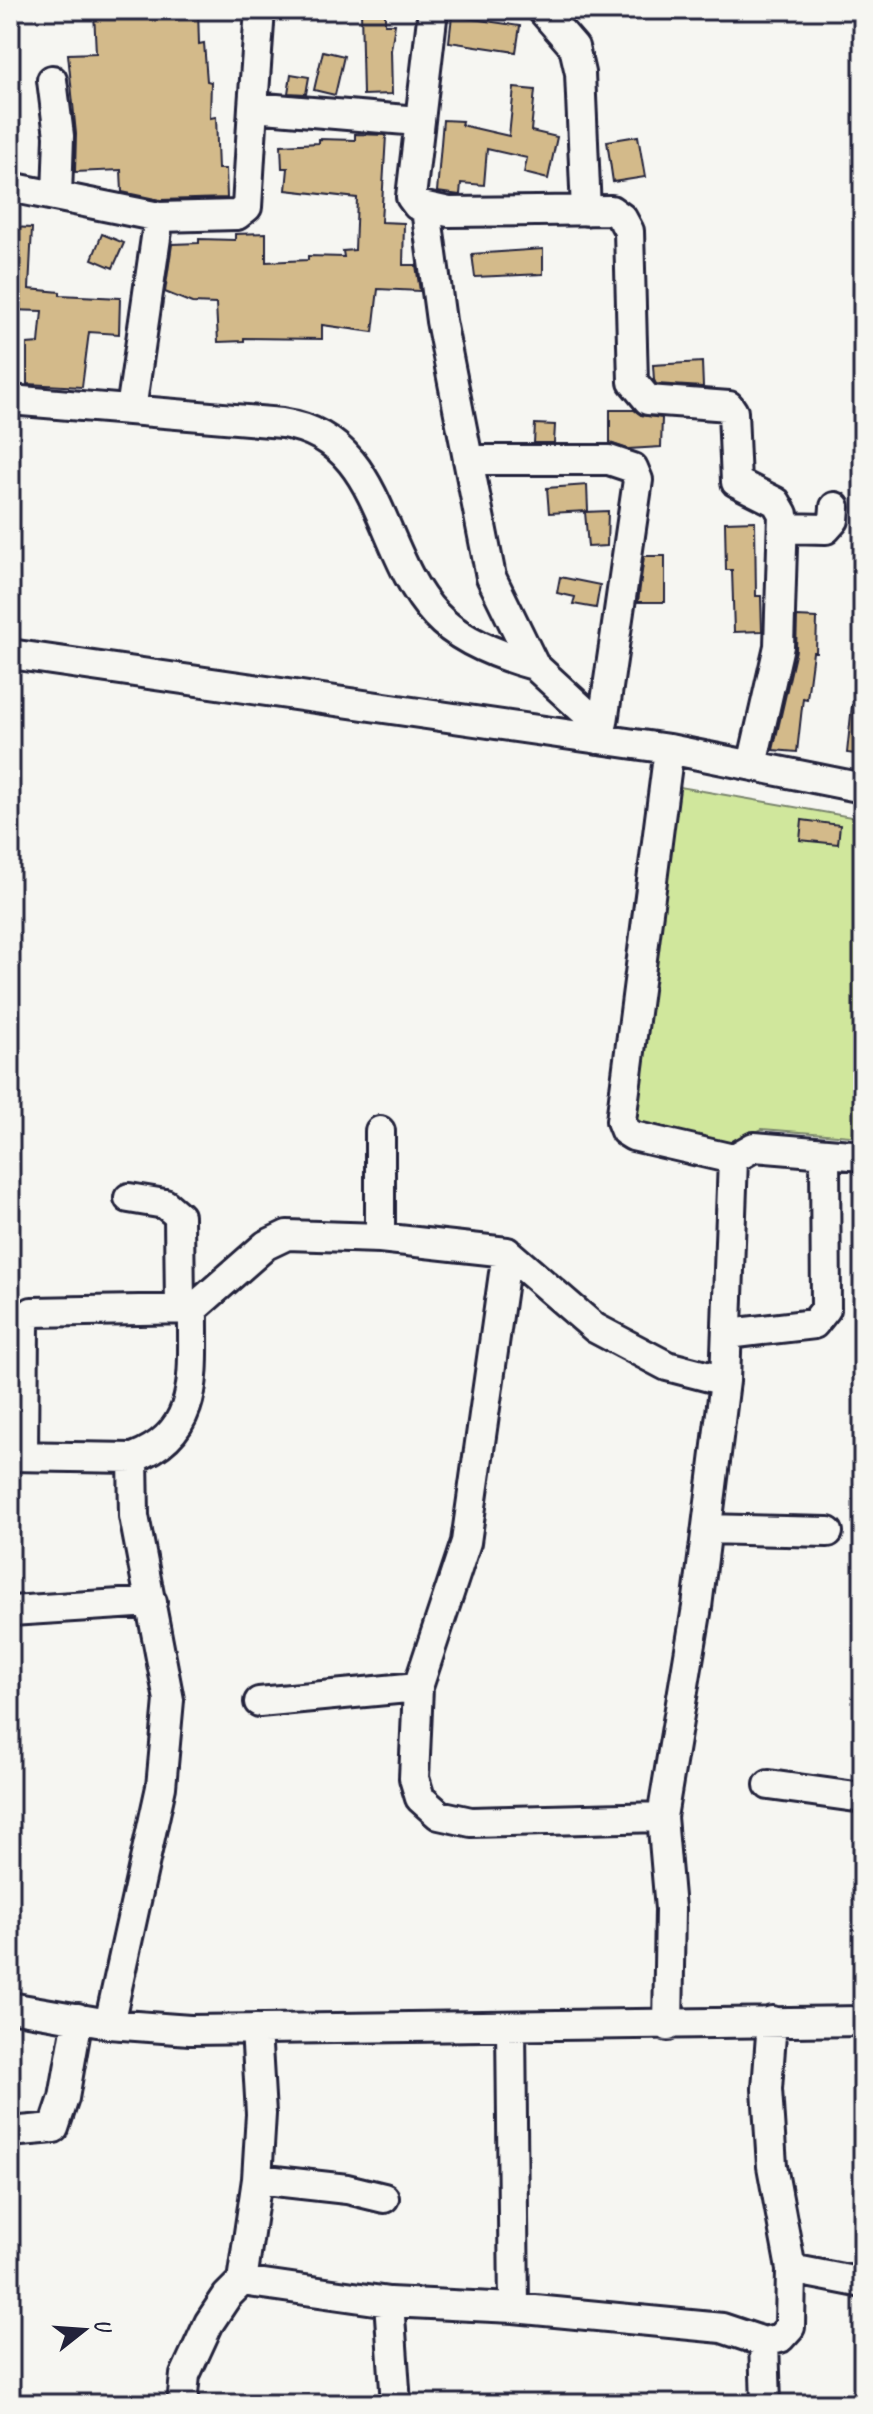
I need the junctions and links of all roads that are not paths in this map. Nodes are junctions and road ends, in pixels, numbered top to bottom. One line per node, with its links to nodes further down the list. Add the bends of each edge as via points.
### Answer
1 (260, 10): 5 (street)
2 (433, 10): 6 (street)
3 (542, 10): 10 (street, via 574,47 580,73)
4 (52, 80): 8 (street, via 59,136)
5 (253, 107): 6 (street); 11 (street, via 247,207 223,217)
6 (418, 121): 9 (street, via 411,197)
7 (10, 187): 8 (street)
8 (57, 196): 11 (street)
9 (426, 209): 10 (street); 14 (street)
10 (586, 211): 16 (street, via 611,210 629,231 633,382 639,394 648,400 729,406 736,482 776,502)
11 (159, 217): 13 (street)
12 (10, 400): 13 (street)
13 (131, 410): 18 (street, via 303,426 331,439 359,473 412,581 437,616 499,655)
14 (468, 460): 18 (street, via 491,577); 19 (street, via 609,460 633,468 638,480)
15 (835, 507): 16 (street, via 826,529)
16 (785, 528): 21 (street, via 779,646)
17 (10, 654): 19 (street)
18 (534, 665): 19 (street)
19 (600, 730): 20 (street)
20 (669, 749): 21 (street); 26 (street, via 621,1121 633,1136)
21 (752, 765): 22 (street)
22 (863, 788)
23 (380, 1131): 28 (street)
24 (825, 1155): 25 (street); 26 (street, via 754,1147); 31 (street, via 822,1318 814,1324)
25 (863, 1156)
26 (733, 1159): 31 (street)
27 (129, 1198): 30 (street, via 165,1204 179,1216)
28 (380, 1238): 29 (street); 30 (street, via 287,1235 266,1245)
29 (507, 1252): 32 (street, via 595,1328 667,1366); 39 (street, via 466,1542)
30 (186, 1309): 33 (street, via 32,1312 24,1322); 34 (street, via 192,1378 184,1419 167,1439)
31 (728, 1334): 32 (street)
32 (725, 1381): 35 (street)
33 (17, 1456): 34 (street)
34 (133, 1458): 37 (street, via 134,1516)
35 (707, 1529): 36 (street); 43 (street)
36 (828, 1532)
37 (152, 1602): 38 (street); 48 (street, via 169,1700 167,1744)
38 (11, 1611)
39 (418, 1687): 40 (street); 43 (street, via 414,1778 420,1798 439,1815 471,1822)
40 (259, 1702)
41 (769, 1785): 42 (street)
42 (863, 1798)
43 (662, 1817): 49 (street, via 670,1909)
44 (10, 2007): 45 (street)
45 (78, 2018): 48 (street); 52 (street, via 54,2128)
46 (772, 2021): 47 (street); 49 (street); 55 (street, via 767,2089 772,2166)
47 (863, 2021)
48 (109, 2024): 51 (street)
49 (668, 2026): 50 (street)
50 (511, 2027): 51 (street); 59 (street)
51 (256, 2029): 53 (street, via 261,2114)
52 (10, 2132)
53 (257, 2179): 54 (street); 56 (street)
54 (384, 2198)
55 (791, 2269): 57 (street); 60 (street, via 790,2327 780,2338)
56 (242, 2281): 58 (street); 61 (street, via 209,2323 185,2375)
57 (863, 2283)
58 (389, 2302): 59 (street); 62 (street)
59 (514, 2308): 60 (street, via 722,2328)
60 (764, 2342): 63 (street)
61 (182, 2404)
62 (396, 2404)
63 (766, 2404)

